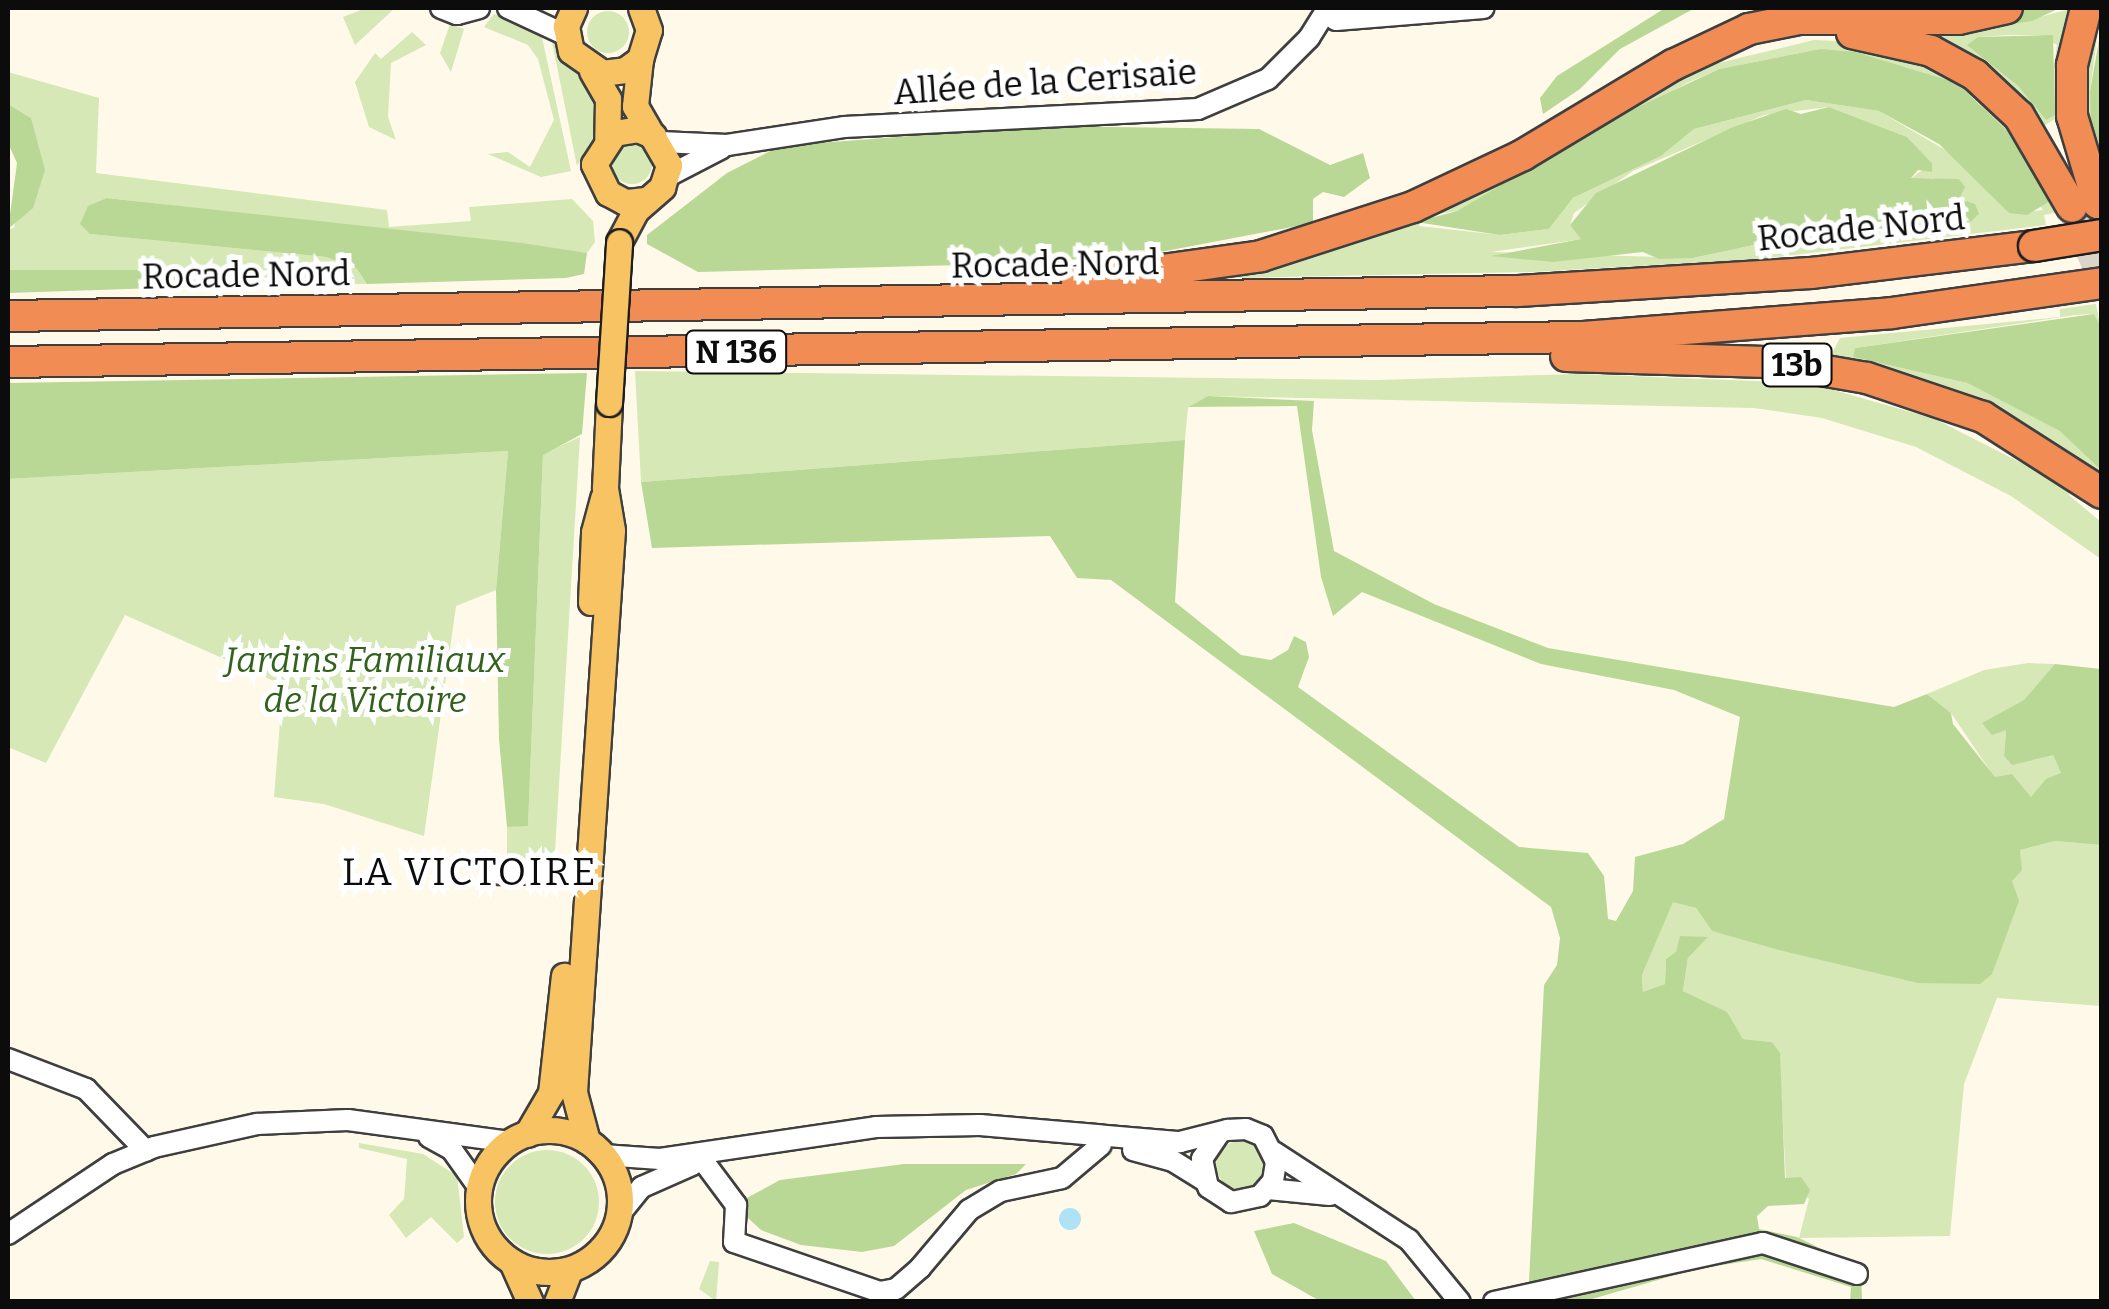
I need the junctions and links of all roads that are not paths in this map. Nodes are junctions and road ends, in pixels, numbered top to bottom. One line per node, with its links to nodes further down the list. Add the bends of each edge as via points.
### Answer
1 (442, 8): 2 (street, via 457,14)
2 (479, 8)
3 (508, 8): 10 (street)
4 (574, 8): 10 (main road)
5 (641, 8): 12 (main road, via 649,30)
6 (1484, 8): 9 (street, via 1336,20)
7 (2008, 8): 11 (highway, via 1959,19 1799,19 1749,29)
8 (2086, 8): 11 (highway, via 2072,65 2085,205 2019,116 1975,75 1931,50 1831,32)
9 (1327, 10): 16 (street, Allée de la Cerisaie, via 1268,78 1198,109 844,127)
10 (566, 35): 13 (main road, via 576,59)
11 (1725, 43): 23 (highway, via 1672,65 1454,189 1323,239 1150,276 945,286)
12 (640, 59): 13 (main road, via 614,74); 15 (main road, via 634,98)
13 (592, 71): 14 (main road, via 608,99)
14 (607, 138): 15 (main road, via 630,128); 18 (main road, via 594,164)
15 (657, 139): 16 (street, Allée de la Cerisaie); 17 (main road)
16 (727, 145): 17 (street, Allée de la Cerisaie)
17 (666, 177): 19 (main road)
18 (608, 194): 19 (main road, via 625,202); 21 (main road)
19 (645, 200): 21 (main road)
20 (2102, 234): 23 (highway, Rocade Nord / N 136, bridge, via 1637,285)
21 (618, 242): 27 (main road, bridge)
22 (2102, 283): 25 (highway, N 136, via 1712,330)
23 (920, 303): 24 (highway, Rocade Nord / N 136)
24 (8, 316)
25 (1465, 341): 26 (highway, N 136); 28 (highway, 13b, via 1499,354 1774,362 1842,372 1983,417)
26 (8, 362)
27 (606, 488): 30 (main road, via 594,532); 36 (main road, via 612,530 574,1092)
28 (2102, 493)
29 (499, 874): 30 (street)
30 (566, 875): 34 (main road, via 556,1071)
31 (8, 1059): 37 (street, via 86,1089)
32 (384, 1123): 34 (street); 37 (street, via 257,1124); 41 (street, via 452,1150)
33 (1219, 1134): 36 (street, via 1170,1142 1042,1128 922,1125 801,1134 660,1159); 38 (street, via 1246,1128); 40 (street, via 1205,1149)
34 (519, 1138): 36 (main road, via 558,1131); 41 (main road, via 490,1162)
35 (1101, 1145): 39 (street, via 892,1137); 39 (street, via 1062,1178 1000,1191 969,1210 920,1268 880,1292 734,1242 736,1206); 40 (street, via 1174,1160)
36 (595, 1148): 44 (main road, via 620,1190)
37 (146, 1151): 45 (street, via 88,1178)
38 (1274, 1152): 42 (street, via 1276,1171); 43 (street)
39 (704, 1162): 44 (street, via 642,1186)
40 (1204, 1180): 42 (street, via 1231,1202 1251,1201)
41 (479, 1188): 46 (main road, via 485,1232)
42 (1268, 1189): 43 (street)
43 (1347, 1199): 52 (street, via 1409,1240)
44 (619, 1215): 47 (main road, via 602,1250)
45 (8, 1234)
46 (512, 1262): 47 (main road, via 540,1272); 50 (main road)
47 (569, 1270): 51 (main road)
48 (1857, 1274): 49 (street, via 1763,1243)
49 (1520, 1297): 53 (street)
50 (530, 1302)
51 (557, 1302)
52 (1460, 1302)
53 (1494, 1302)

